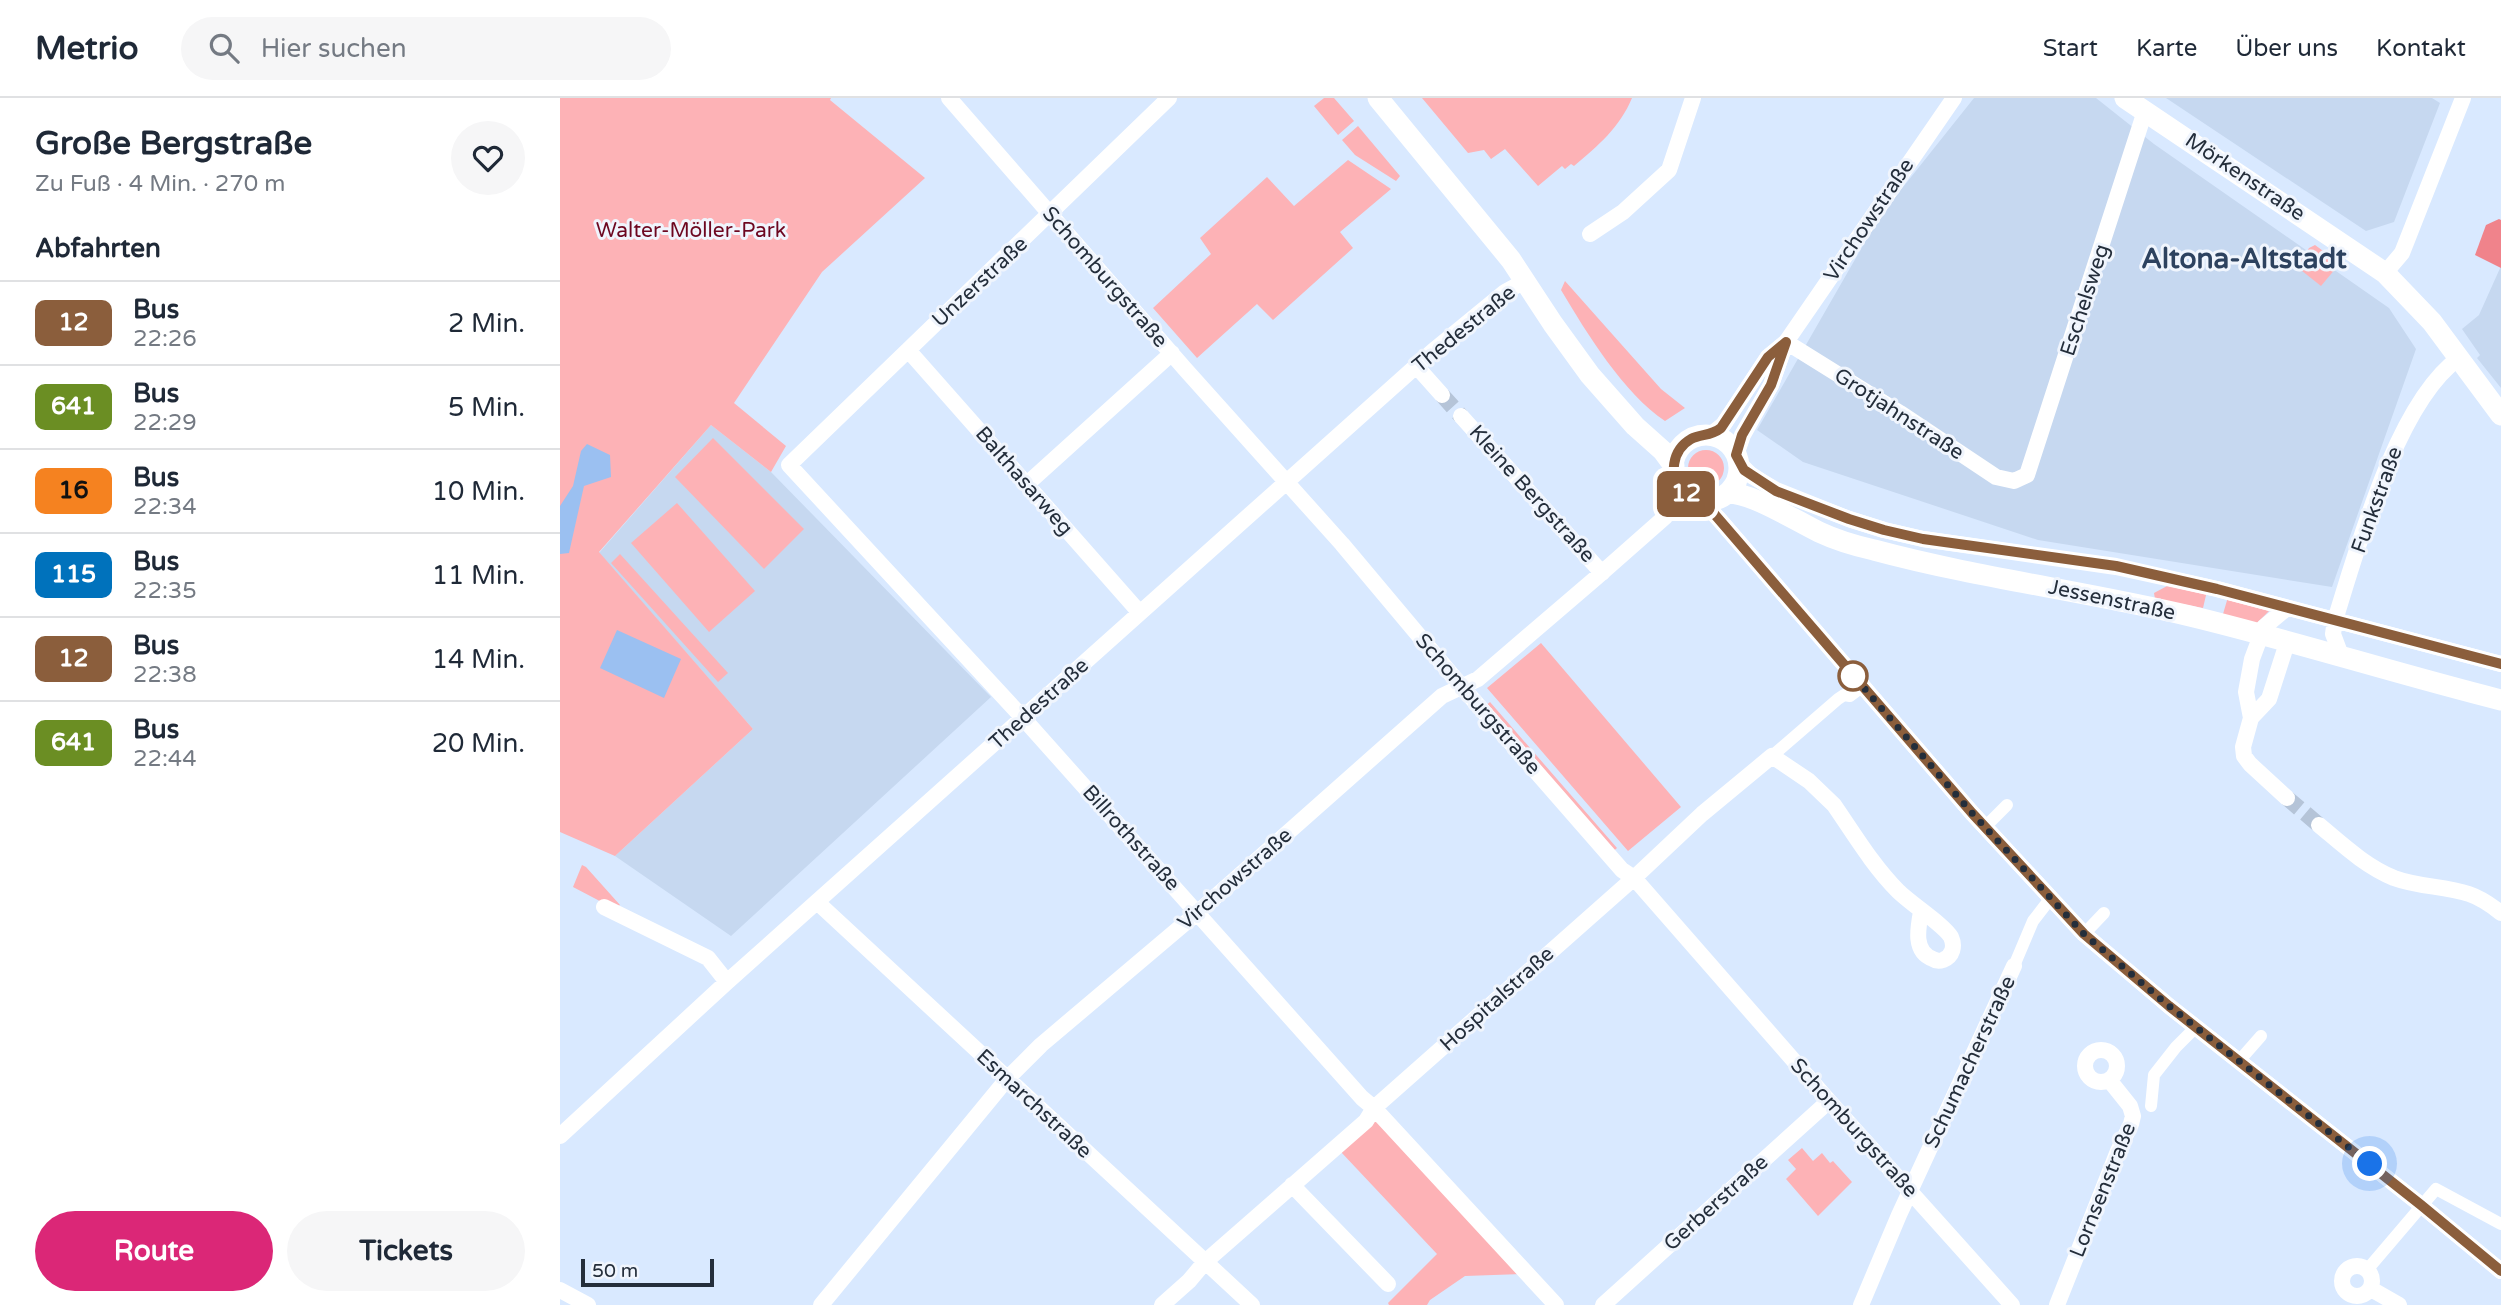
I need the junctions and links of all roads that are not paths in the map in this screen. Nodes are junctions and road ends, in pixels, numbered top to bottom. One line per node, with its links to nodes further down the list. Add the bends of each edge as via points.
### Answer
1 (949, 98): 9 (street, Schomburgstraße)
2 (1169, 98): 9 (street, Unzerstraße)
3 (1378, 98): 12 (street)
4 (1693, 98): 10 (street, via 1669,170 1623,212)
5 (1954, 98): 13 (street, Virchowstraße)
6 (2125, 98): 8 (street, Mörkenstraße)
7 (2463, 98): 11 (street, via 2402,253)
8 (2145, 111): 11 (street, Mörkenstraße); 25 (street, Eschelsweg, via 2027,475)
9 (1050, 215): 14 (street, Unzerstraße); 15 (street, Schomburgstraße)
10 (1590, 234)
11 (2385, 273): 16 (street, Mörkenstraße)
12 (1525, 281): 17 (street, Thedestraße, via 1498,298); 24 (street, via 1590,375)
13 (1786, 342): 21 (street, Virchowstraße, via 1768,357 1729,418); 22 (street, Virchowstraße, via 1771,385 1742,435); 25 (street, Grotjahnstraße, via 1996,477)
14 (908, 350): 23 (street, Unzerstraße); 27 (street, Balthasarweg)
15 (1172, 353): 26 (street, Schomburgstraße); 27 (street)
16 (2459, 358): 19 (street, Mörkenstraße); 34 (street, Funkstraße, via 2432,385 2395,446)
17 (1417, 367): 18 (street); 26 (street, Thedestraße)
18 (1442, 395)
19 (2501, 415)
20 (1461, 416): 31 (street, Kleine Bergstraße)
21 (1709, 436): 22 (street, via 1722,439); 24 (street, via 1685,443)
22 (1737, 459): 29 (street, via 1737,480); 32 (street, Jessenstraße, via 1752,476 1776,491 1884,530 2116,566)
23 (789, 465): 42 (street, Billrothstraße)
24 (1674, 466): 28 (street)
25 (2014, 481)
26 (1286, 482): 33 (street, Thedestraße); 39 (street, Schomburgstraße)
27 (1027, 484): 33 (street, Balthasarweg)
28 (1681, 488): 30 (street); 31 (street, Virchowstraße, via 1665,517)
29 (1727, 493): 30 (street); 35 (street, Jessenstraße, via 1753,499 1861,547 1934,567 2122,601)
30 (1700, 500): 40 (street)
31 (1602, 573): 39 (street, Virchowstraße, via 1478,679)
32 (2287, 608): 34 (street, Jessenstraße); 35 (street)
33 (1140, 613): 42 (street, Thedestraße)
34 (2335, 620): 37 (street, Funkstraße, via 2333,635); 38 (street, Jessenstraße)
35 (2260, 635): 36 (street, Jessenstraße); 43 (street, via 2246,692)
36 (2287, 643): 37 (street, Jessenstraße); 43 (street, via 2269,699)
37 (2342, 658): 41 (street, Jessenstraße)
38 (2501, 664)
39 (1462, 687): 49 (street, Schomburgstraße, via 1622,870); 54 (street, Virchowstraße, via 1442,696)
40 (1862, 687): 44 (street, Hospitalstraße, via 1838,699); 48 (street)
41 (2501, 700)
42 (1023, 718): 51 (street, Thedestraße); 54 (street, Billrothstraße)
43 (2251, 718): 45 (street, via 2244,756)
44 (1772, 756): 49 (street, Hospitalstraße); 53 (street, via 1809,781 1833,805 1885,876)
45 (2287, 798)
46 (2007, 805): 48 (street)
47 (2319, 825): 56 (street, via 2379,871 2467,893)
48 (1984, 827): 50 (street)
49 (1634, 878): 65 (street, Schomburgstraße); 67 (street, Hospitalstraße)
50 (2050, 899): 57 (street); 58 (street, Schumacherstraße, via 2033,921)
51 (817, 902): 59 (street, Thedestraße); 63 (street, Esmarchstraße)
52 (604, 907): 59 (street, via 708,958)
53 (1921, 912)
54 (1197, 913): 63 (street, Virchowstraße); 67 (street, Billrothstraße)
55 (2104, 913): 57 (street)
56 (2501, 913)
57 (2084, 934): 60 (street)
58 (2014, 966): 70 (street, Schumacherstraße)
59 (727, 982): 68 (street, Thedestraße)
60 (2196, 1027): 62 (street); 66 (street, Lornsenstraße, via 2154,1075)
61 (2260, 1036): 62 (street)
62 (2239, 1061): 71 (street)
63 (1007, 1079): 73 (street, Esmarchstraße); 81 (street, Virchowstraße)
64 (2110, 1081): 88 (street, Lornsenstraße, via 2133,1116)
65 (1829, 1101): 70 (street, Schomburgstraße); 85 (street, Gerberstraße)
66 (2151, 1106)
67 (1374, 1108): 69 (street, Hospitalstraße, via 1366,1121); 84 (street, Billrothstraße)
68 (560, 1136)
69 (1292, 1185): 73 (street, Hospitalstraße); 76 (street)
70 (1911, 1191): 86 (street, Schumacherstraße); 87 (street, Schomburgstraße)
71 (2421, 1205): 72 (street, via 2436,1189); 74 (street); 75 (street)
72 (2501, 1224)
73 (1205, 1262): 82 (street, Hospitalstraße); 83 (street, Esmarchstraße)
74 (2367, 1270): 77 (street); 79 (street, via 2358,1266 2347,1269 2342,1279)
75 (2501, 1271)
76 (1388, 1284)
77 (2371, 1289): 79 (street, via 2363,1296); 89 (street)
78 (560, 1290): 80 (street)
79 (2343, 1299)
80 (588, 1305)
81 (821, 1305)
82 (1162, 1305)
83 (1252, 1305)
84 (1556, 1305)
85 (1603, 1305)
86 (1861, 1305)
87 (2012, 1305)
88 (2057, 1305)
89 (2399, 1305)

